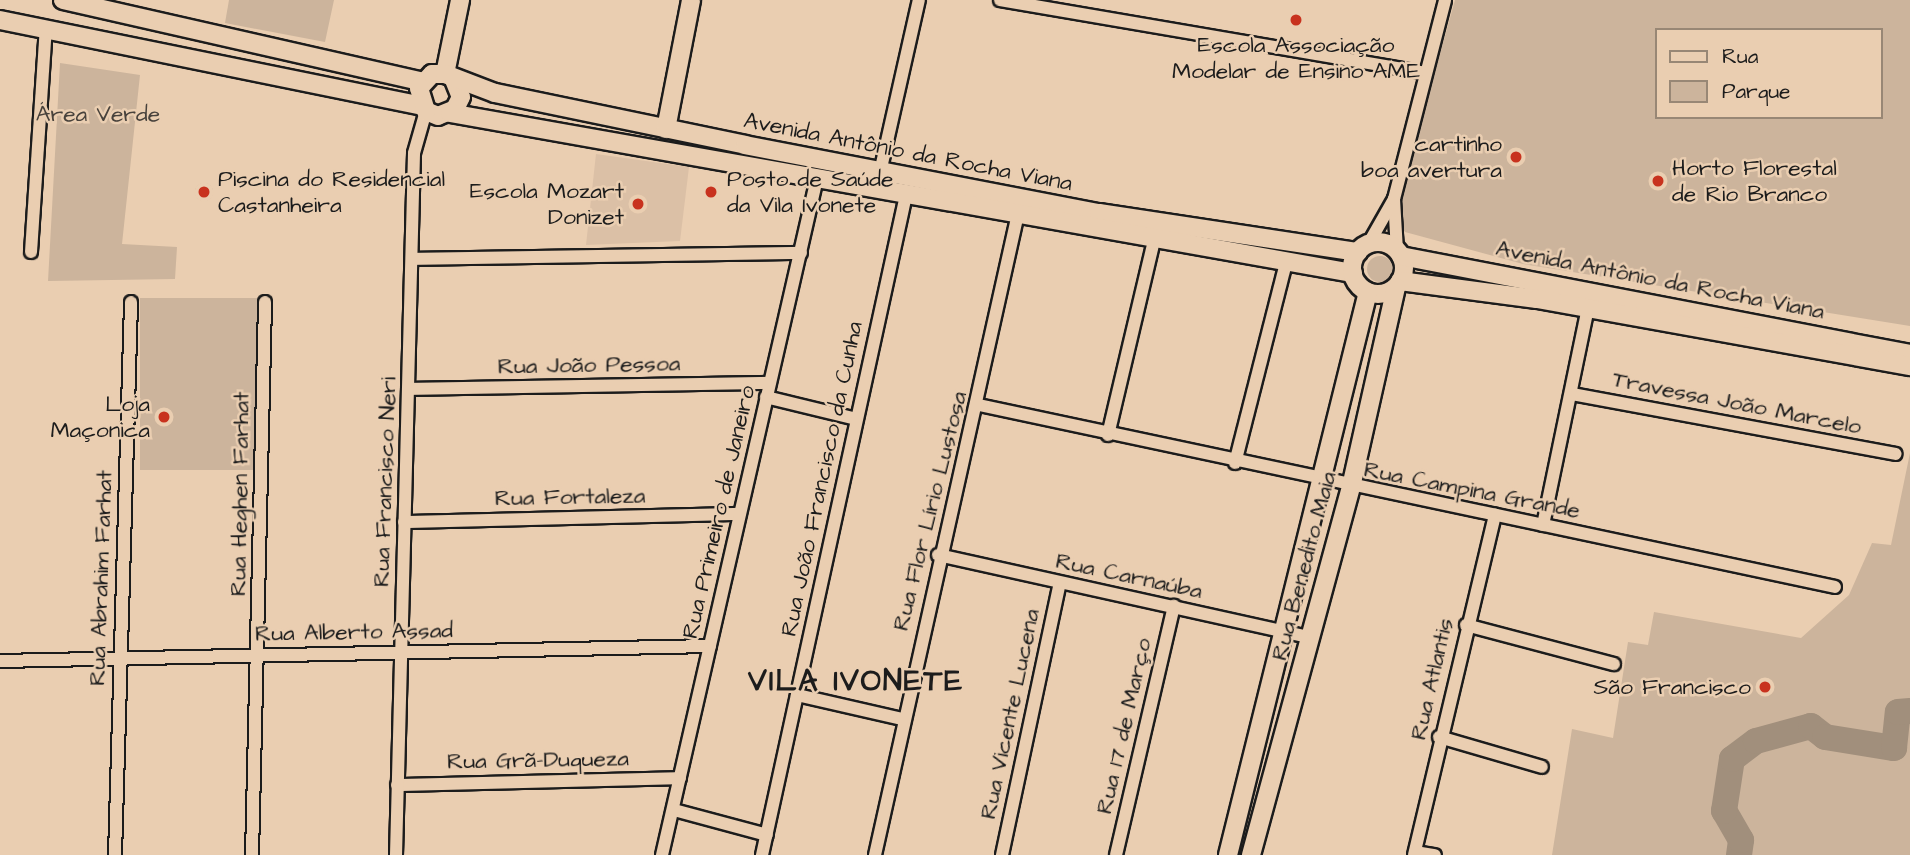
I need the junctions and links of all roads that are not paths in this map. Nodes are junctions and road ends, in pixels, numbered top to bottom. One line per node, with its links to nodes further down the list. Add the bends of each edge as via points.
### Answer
1 (460, 0): 10 (main road)
2 (691, 0): 14 (main road)
3 (919, 0): 15 (street)
4 (1000, 0): 9 (street)
5 (1444, 0): 9 (street)
6 (74, 1): 11 (main road)
7 (0, 20): 8 (main road)
8 (47, 27): 12 (main road); 22 (street)
9 (1423, 72): 18 (street)
10 (449, 77): 11 (main road); 13 (main road, via 460,97); 14 (main road, Avenida Antônio da Rocha Viana)
11 (422, 82): 12 (main road)
12 (424, 108): 13 (main road, Avenida Antônio da Rocha Viana); 25 (street, Rua Francisco Neri, via 414,153)
13 (450, 113): 16 (main road, Avenida Antônio da Rocha Viana)
14 (666, 129): 15 (main road, Avenida Antônio da Rocha Viana)
15 (881, 168): 21 (main road, Avenida Antônio da Rocha Viana, via 1099,213)
16 (817, 178): 17 (main road, Avenida Antônio da Rocha Viana); 23 (street, Rua Primeiro de Janeiro)
17 (906, 195): 19 (main road, Avenida Antônio da Rocha Viana); 40 (street, Rua João Francisco da Cunha)
18 (1394, 199): 21 (street); 24 (street)
19 (1017, 218): 20 (main road, Avenida Antônio da Rocha Viana); 39 (street, Rua Flor Lírio Lustosa)
20 (1154, 240): 26 (main road, Avenida Antônio da Rocha Viana); 41 (street)
21 (1363, 248): 24 (main road, Avenida Antônio da Rocha Viana); 27 (main road)
22 (31, 252)
23 (801, 253): 25 (street); 35 (street, Rua Primeiro de Janeiro)
24 (1399, 253): 28 (main road, Rua Benedito Maia); 33 (main road, Avenida Antônio da Rocha Viana)
25 (412, 260): 36 (street, Rua Francisco Neri)
26 (1286, 263): 27 (main road, Avenida Antônio da Rocha Viana); 43 (street)
27 (1353, 274): 29 (main road)
28 (1398, 284): 29 (main road, Avenida Antônio da Rocha Viana); 32 (main road, Avenida Antônio da Rocha Viana); 45 (main road, Rua Benedito Maia)
29 (1368, 292): 44 (main road, Rua Benedito Maia)
30 (131, 302): 60 (street, Rua Abrahim Farhat)
31 (265, 302): 59 (street, Rua Heghen Farhat)
32 (1588, 307): 34 (main road, Avenida Antônio da Rocha Viana); 37 (street)
33 (1910, 354)
34 (1910, 366)
35 (769, 383): 36 (street, Rua João Pessoa); 38 (street, Rua Primeiro de Janeiro)
36 (410, 390): 48 (street, Rua Francisco Neri)
37 (1572, 394): 42 (street, Travessa João Marcelo); 49 (street)
38 (766, 397): 40 (street); 46 (street, Rua Primeiro de Janeiro)
39 (979, 405): 41 (street, Rua Campina Grande); 50 (street, Rua Flor Lírio Lustosa)
40 (856, 419): 63 (street, Rua João Francisco da Cunha)
41 (1108, 435): 43 (street, Rua Campina Grande)
42 (1895, 454)
43 (1234, 463): 44 (street, Rua Campina Grande)
44 (1325, 480): 45 (street, Rua Campina Grande); 55 (main road, Rua Benedito Maia)
45 (1351, 487): 47 (street, Rua Campina Grande); 56 (main road, Rua Benedito Maia)
46 (737, 514): 48 (street, Rua Fortaleza); 57 (street, Rua Primeiro de Janeiro)
47 (1495, 514): 49 (street, Rua Campina Grande); 54 (street, Rua Atlantis)
48 (404, 522): 58 (street, Rua Francisco Neri)
49 (1543, 526): 52 (street, Rua Campina Grande)
50 (938, 555): 51 (street, Rua Carnaúba); 64 (street, Rua Flor Lírio Lustosa)
51 (1060, 583): 53 (street, Rua Carnaúba); 78 (street, Rua Vicente Lucena)
52 (1835, 587)
53 (1174, 606): 55 (street, Rua Carnaúba); 79 (street, Rua 17 de Março)
54 (1466, 625): 62 (street); 65 (street, Rua Atlantis)
55 (1286, 632): 56 (street, Rua Carnaúba); 80 (main road, Rua Benedito Maia)
56 (1311, 638): 81 (main road, Rua Benedito Maia)
57 (710, 646): 58 (street, Rua Alberto Assad); 67 (street, Rua Primeiro de Janeiro)
58 (401, 654): 59 (street, Rua Alberto Assad); 68 (street, Rua Francisco Neri)
59 (258, 655): 60 (street, Rua Alberto Assad); 73 (street, Rua Heghen Farhat)
60 (119, 659): 61 (street, Rua Alberto Assad); 72 (street, Rua Abrahim Farhat)
61 (0, 661)
62 (1614, 664)
63 (797, 695): 64 (street); 70 (street, Rua João Francisco da Cunha)
64 (902, 719): 77 (street, Rua Flor Lírio Lustosa)
65 (1439, 737): 66 (street); 71 (street, Rua Atlantis)
66 (1542, 767)
67 (680, 778): 68 (street, Rua Grã-Duqueza); 69 (street, Rua Primeiro de Janeiro)
68 (397, 785): 74 (street, Rua Francisco Neri)
69 (674, 810): 70 (street); 75 (street, Rua Primeiro de Janeiro)
70 (767, 835): 76 (street, Rua João Francisco da Cunha)
71 (1415, 853): 82 (street)
72 (115, 855)
73 (251, 855)
74 (396, 855)
75 (662, 855)
76 (762, 855)
77 (875, 855)
78 (1002, 855)
79 (1116, 855)
80 (1228, 855)
81 (1251, 855)
82 (1435, 855)

